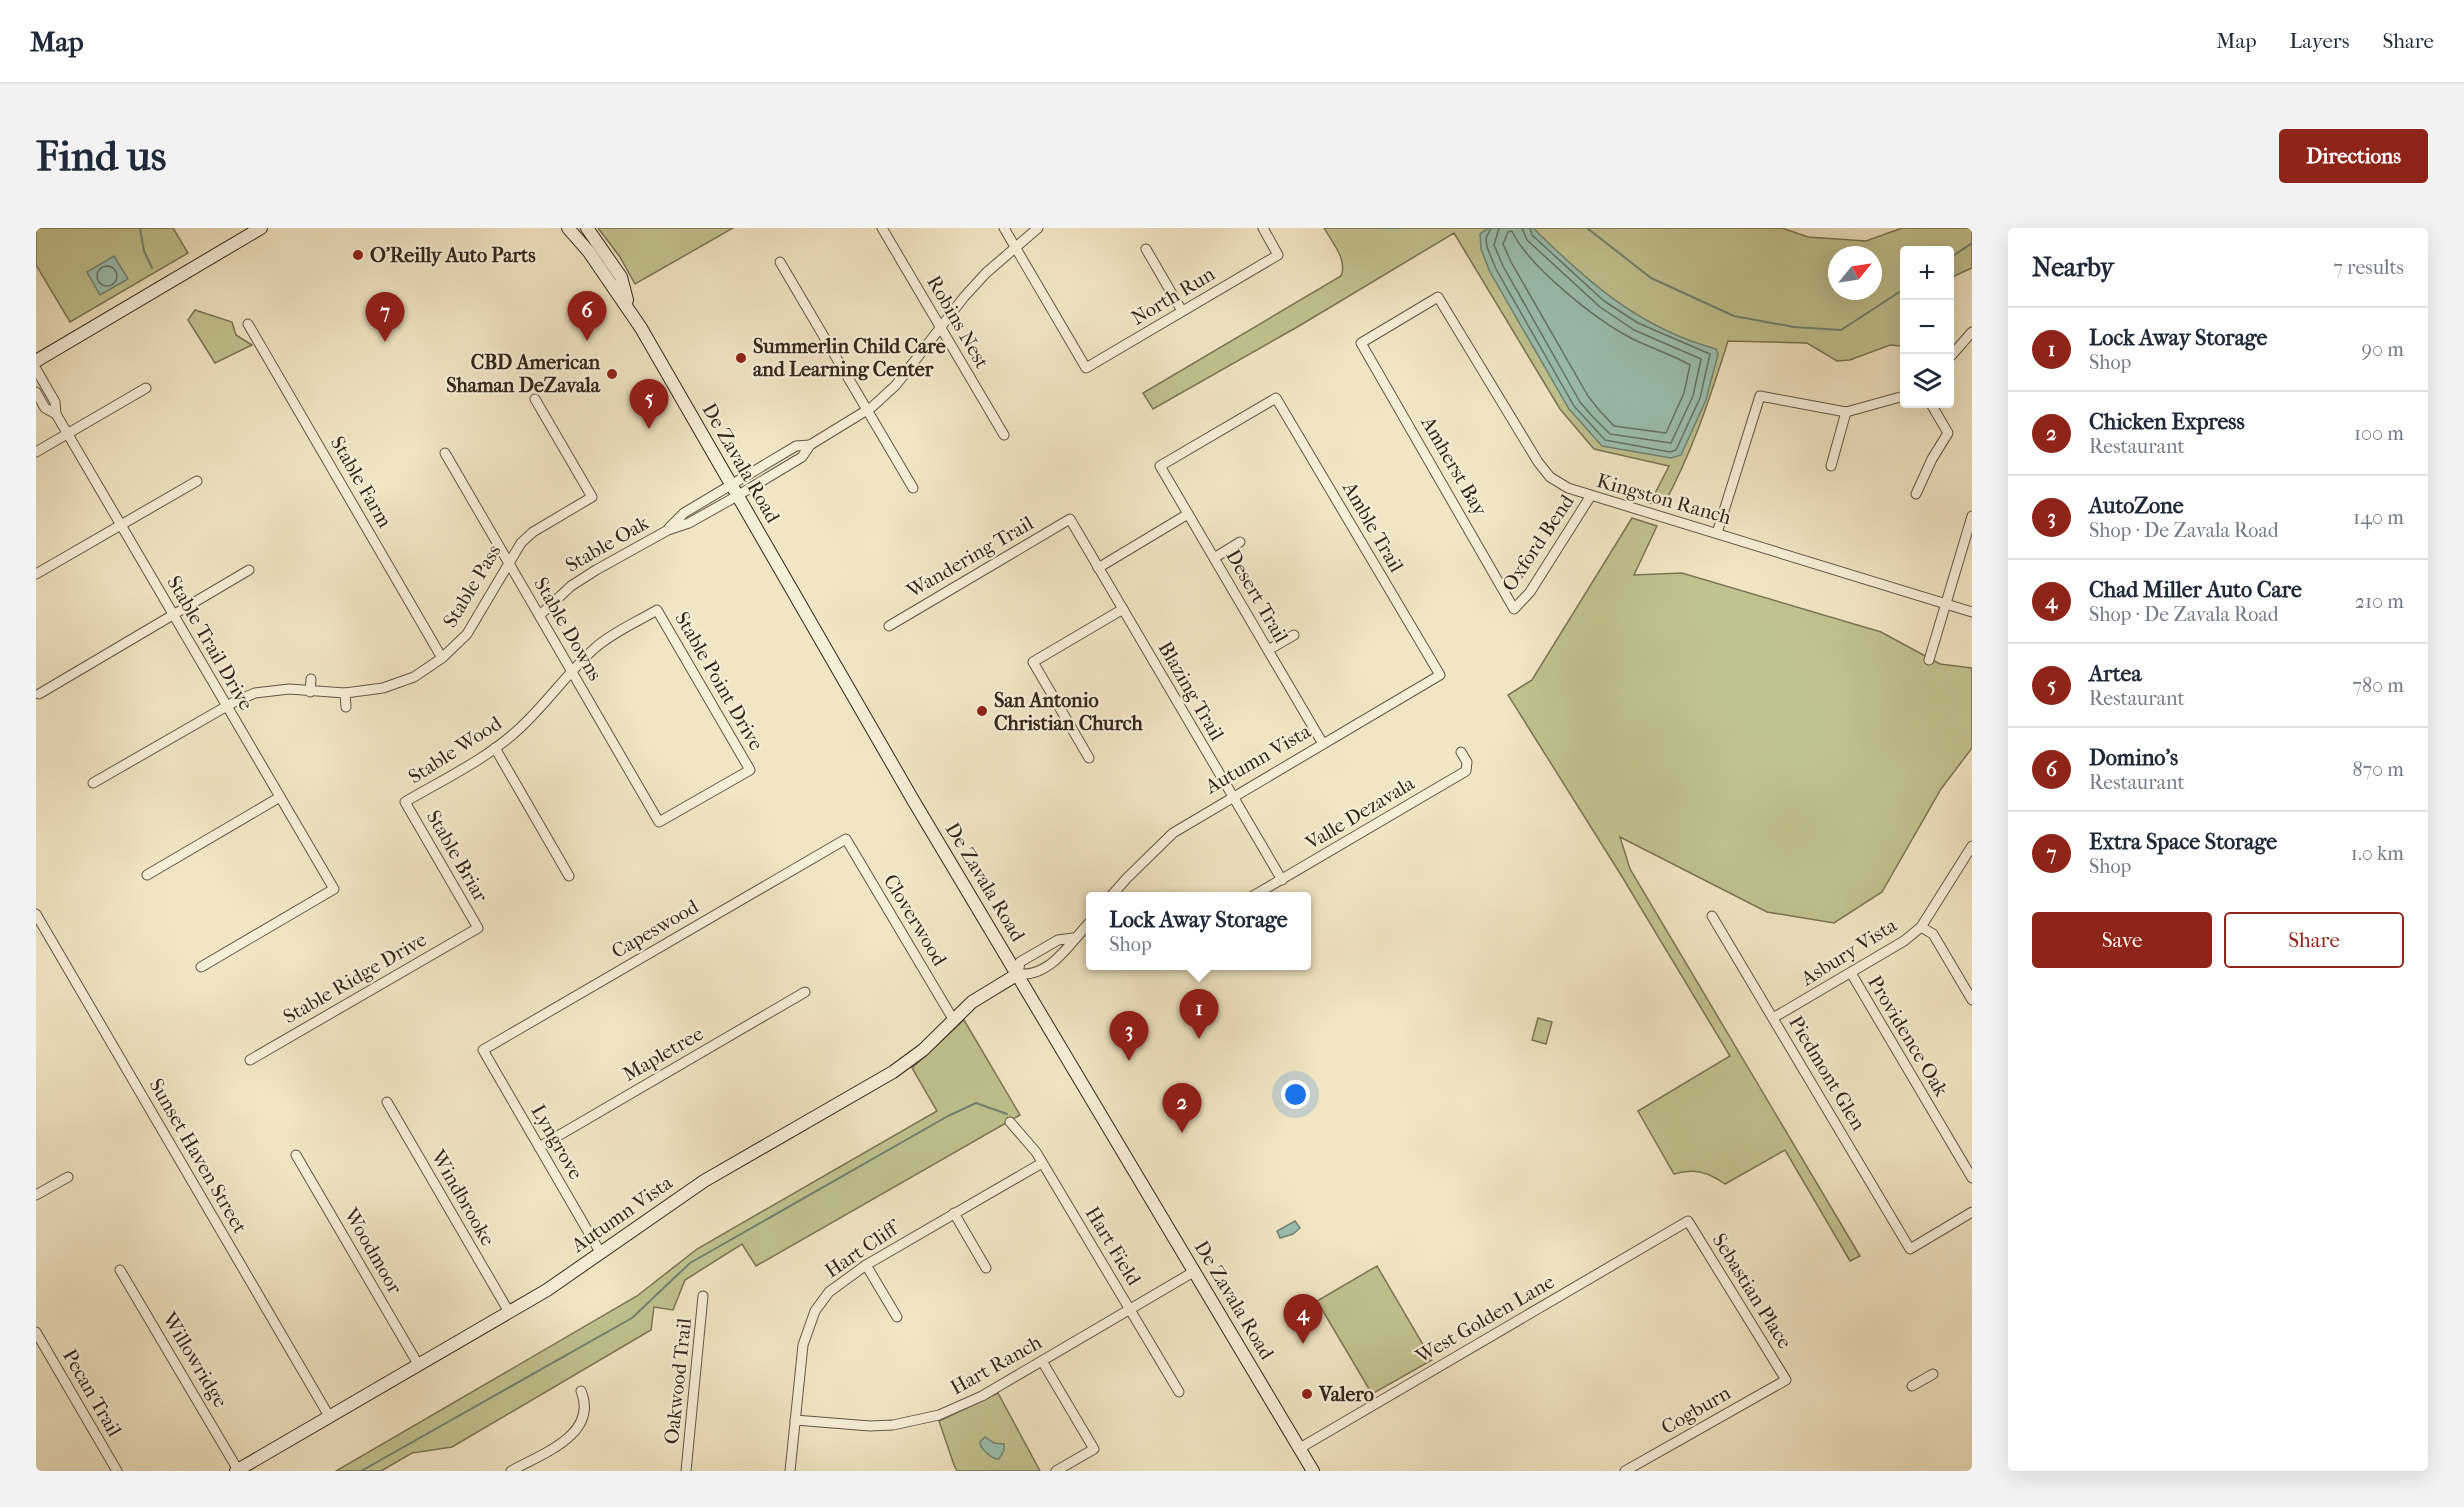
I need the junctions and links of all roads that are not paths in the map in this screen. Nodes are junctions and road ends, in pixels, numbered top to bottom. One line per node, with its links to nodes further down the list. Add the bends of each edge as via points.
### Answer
1 (261, 228): 18 (main road)
2 (568, 228): 12 (main road, De Zavala Road, via 590,252)
3 (587, 228): 12 (main road, De Zavala Road, via 621,277)
4 (882, 228): 15 (street, Robins Nest)
5 (1004, 228): 8 (street)
6 (1038, 228): 8 (street)
7 (1263, 228): 13 (street, North Run, via 1278,255)
8 (1015, 248): 13 (street, North Run, via 1086,368); 15 (street, via 986,273)
9 (1146, 249): 13 (street)
10 (780, 262): 26 (street)
11 (1438, 297): 40 (street, Kingston Ranch, via 1538,462 1550,477); 55 (street, Amherst Bay, via 1361,343)
12 (630, 310): 36 (main road, De Zavala Road)
13 (1182, 311)
14 (248, 324): 63 (street, Stable Farm)
15 (940, 327): 26 (street, via 896,386); 30 (street, Robins Nest)
16 (1972, 332): 17 (street)
17 (1953, 354)
18 (36, 361)
19 (36, 369): 28 (street, Stable Trail Drive, via 55,402)
20 (146, 388): 29 (street)
21 (36, 392): 28 (street, Stable Trail Drive, via 45,408)
22 (1900, 397): 27 (street)
23 (1276, 398): 41 (street, Desert Trail, via 1160,466); 66 (street, Amble Trail)
24 (536, 399): 49 (street, Stable Pass, via 592,497 533,532)
25 (1932, 408): 38 (street, via 1948,433)
26 (867, 410): 31 (street); 37 (street)
27 (1846, 412): 34 (street); 46 (street, via 1760,396)
28 (56, 414): 29 (street, Stable Trail Drive)
29 (68, 434): 32 (street); 44 (street, Stable Trail Drive)
30 (1004, 435)
31 (810, 445): 36 (street, Stable Oak, via 796,446); 39 (street, Stable Oak, via 802,458)
32 (36, 452)
33 (445, 453): 49 (street, Stable Downs)
34 (1831, 466)
35 (197, 481): 44 (street)
36 (731, 484): 39 (main road, De Zavala Road); 45 (street, Stable Oak, via 684,513)
37 (913, 488)
38 (1916, 494)
39 (738, 496): 45 (street, Stable Oak); 97 (main road, De Zavala Road)
40 (1590, 497): 46 (street, Kingston Ranch); 55 (street, Oxford Bend, via 1530,592)
41 (1188, 514): 48 (street, Desert Trail); 50 (street)
42 (1972, 516): 53 (street)
43 (1070, 519): 50 (street, Blazing Trail); 60 (street, Wandering Trail)
44 (120, 525): 52 (street); 58 (street, Stable Trail Drive)
45 (668, 530): 59 (street, Stable Oak, via 571,586)
46 (1717, 533): 53 (street, Kingston Ranch)
47 (1240, 542): 48 (street)
48 (1214, 558): 62 (street, Desert Trail)
49 (508, 561): 59 (street, Stable Downs); 63 (street, Stable Pass, via 477,620)
50 (1098, 568): 54 (street, Blazing Trail)
51 (249, 570): 58 (street)
52 (36, 574)
53 (1946, 603): 57 (street, Kingston Ranch); 64 (street)
54 (1123, 609): 76 (street, via 1033,662); 79 (street, Blazing Trail)
55 (1514, 609)
56 (657, 610): 65 (street, Stable Wood, via 603,642); 81 (street, Stable Point Drive, via 750,770)
57 (1972, 612)
58 (173, 615): 70 (street); 71 (street, Stable Trail Drive)
59 (540, 615): 65 (street, Stable Downs)
60 (889, 626)
61 (1294, 634): 62 (street)
62 (1268, 650): 73 (street, Desert Trail)
63 (442, 658): 69 (street, Stable Pass, via 398,684)
64 (1929, 660)
65 (573, 672): 74 (street, Stable Wood, via 519,729); 81 (street, Stable Downs)
66 (1440, 675): 73 (street, Autumn Vista)
67 (311, 679): 68 (street)
68 (310, 692): 69 (street, Stable Pass); 71 (street, Stable Pass, via 266,691)
69 (345, 693): 72 (street)
70 (39, 694)
71 (227, 706): 77 (street, Stable Pass); 78 (street, Stable Trail Drive)
72 (346, 707)
73 (1323, 744): 79 (street, Autumn Vista)
74 (495, 748): 80 (street, Stable Wood); 85 (street)
75 (1461, 752): 86 (street, Valle Dezavala, via 1467,762 1466,771)
76 (1089, 758)
77 (93, 783)
78 (280, 797): 84 (street); 95 (street, Stable Trail Drive, via 334,889)
79 (1233, 797): 86 (street, Blazing Trail); 87 (street, Autumn Vista, via 1159,844)
80 (405, 802): 93 (street, Stable Briar)
81 (659, 822)
82 (846, 838): 101 (street, Cloverwood); 102 (street, Capeswood)
83 (1972, 846): 92 (street, Asbury Vista)
84 (147, 875)
85 (569, 876)
86 (1282, 880): 88 (street, Valle Dezavala)
87 (1116, 892)
88 (1262, 892)
89 (36, 914): 132 (street, Sunset Haven Street)
90 (1712, 916): 100 (street, Piedmont Glen)
91 (1086, 926): 94 (street, Autumn Vista)
92 (1921, 927): 96 (street, Asbury Vista); 99 (street, via 1933,934)
93 (478, 928): 103 (street, Stable Ridge Drive)
94 (1073, 938): 97 (street, Autumn Vista, via 1066,953 1029,975); 97 (street, Autumn Vista, via 1058,940 1020,962)
95 (201, 967)
96 (1851, 973): 100 (street, Asbury Vista); 110 (street, Providence Oak)
97 (1018, 974): 101 (main road, Autumn Vista, via 979,997); 119 (main road, De Zavala Road)
98 (805, 993): 106 (street, Mapletree)
99 (1972, 1000)
100 (1773, 1018): 112 (street, Piedmont Glen, via 1910,1249)
101 (953, 1019): 115 (main road, Autumn Vista, via 909,1062 704,1181)
102 (483, 1050): 106 (street, Lyngrove)
103 (250, 1060)
104 (387, 1102): 122 (street, Windbrooke)
105 (1010, 1122): 108 (street, Hart Field)
106 (539, 1147): 115 (street, Lyngrove)
107 (296, 1155): 126 (street, Woodmoor)
108 (1042, 1163): 113 (street, Hart Cliff); 121 (street, Hart Field)
109 (68, 1177): 111 (street)
110 (1972, 1178)
111 (36, 1196)
112 (1972, 1212)
113 (954, 1213): 116 (street, Hart Cliff); 117 (street)
114 (1688, 1221): 128 (street, Sebastian Place); 134 (street, West Golden Lane)
115 (600, 1252): 122 (main road, Autumn Vista)
116 (866, 1264): 123 (street); 133 (street, Hart Cliff, via 830,1292 810,1322 801,1356)
117 (986, 1268)
118 (120, 1270): 135 (street, Willowridge)
119 (1195, 1271): 121 (street, Hart Ranch); 134 (main road, De Zavala Road)
120 (703, 1296): 138 (street, Oakwood Trail)
121 (1130, 1310): 125 (street, Hart Ranch); 131 (street, Hart Field)
122 (509, 1312): 126 (main road, Autumn Vista)
123 (897, 1317)
124 (36, 1332): 136 (street, Pecan Trail)
125 (1042, 1361): 133 (street, Hart Ranch, via 961,1407 917,1421 870,1426); 140 (street, via 1094,1449)
126 (418, 1365): 132 (main road, Autumn Vista)
127 (1933, 1374): 129 (street)
128 (1786, 1380): 142 (street, Cogburn)
129 (1912, 1386)
130 (581, 1391): 137 (street, via 585,1410 575,1434)
131 (1179, 1392)
132 (329, 1416): 135 (main road, Autumn Vista)
133 (795, 1420): 139 (street, Hart Cliff)
134 (1300, 1448): 141 (main road, De Zavala Road)
135 (237, 1470)
136 (117, 1471)
137 (511, 1471)
138 (686, 1471)
139 (790, 1471)
140 (1056, 1471)
141 (1313, 1471)
142 (1625, 1471)

